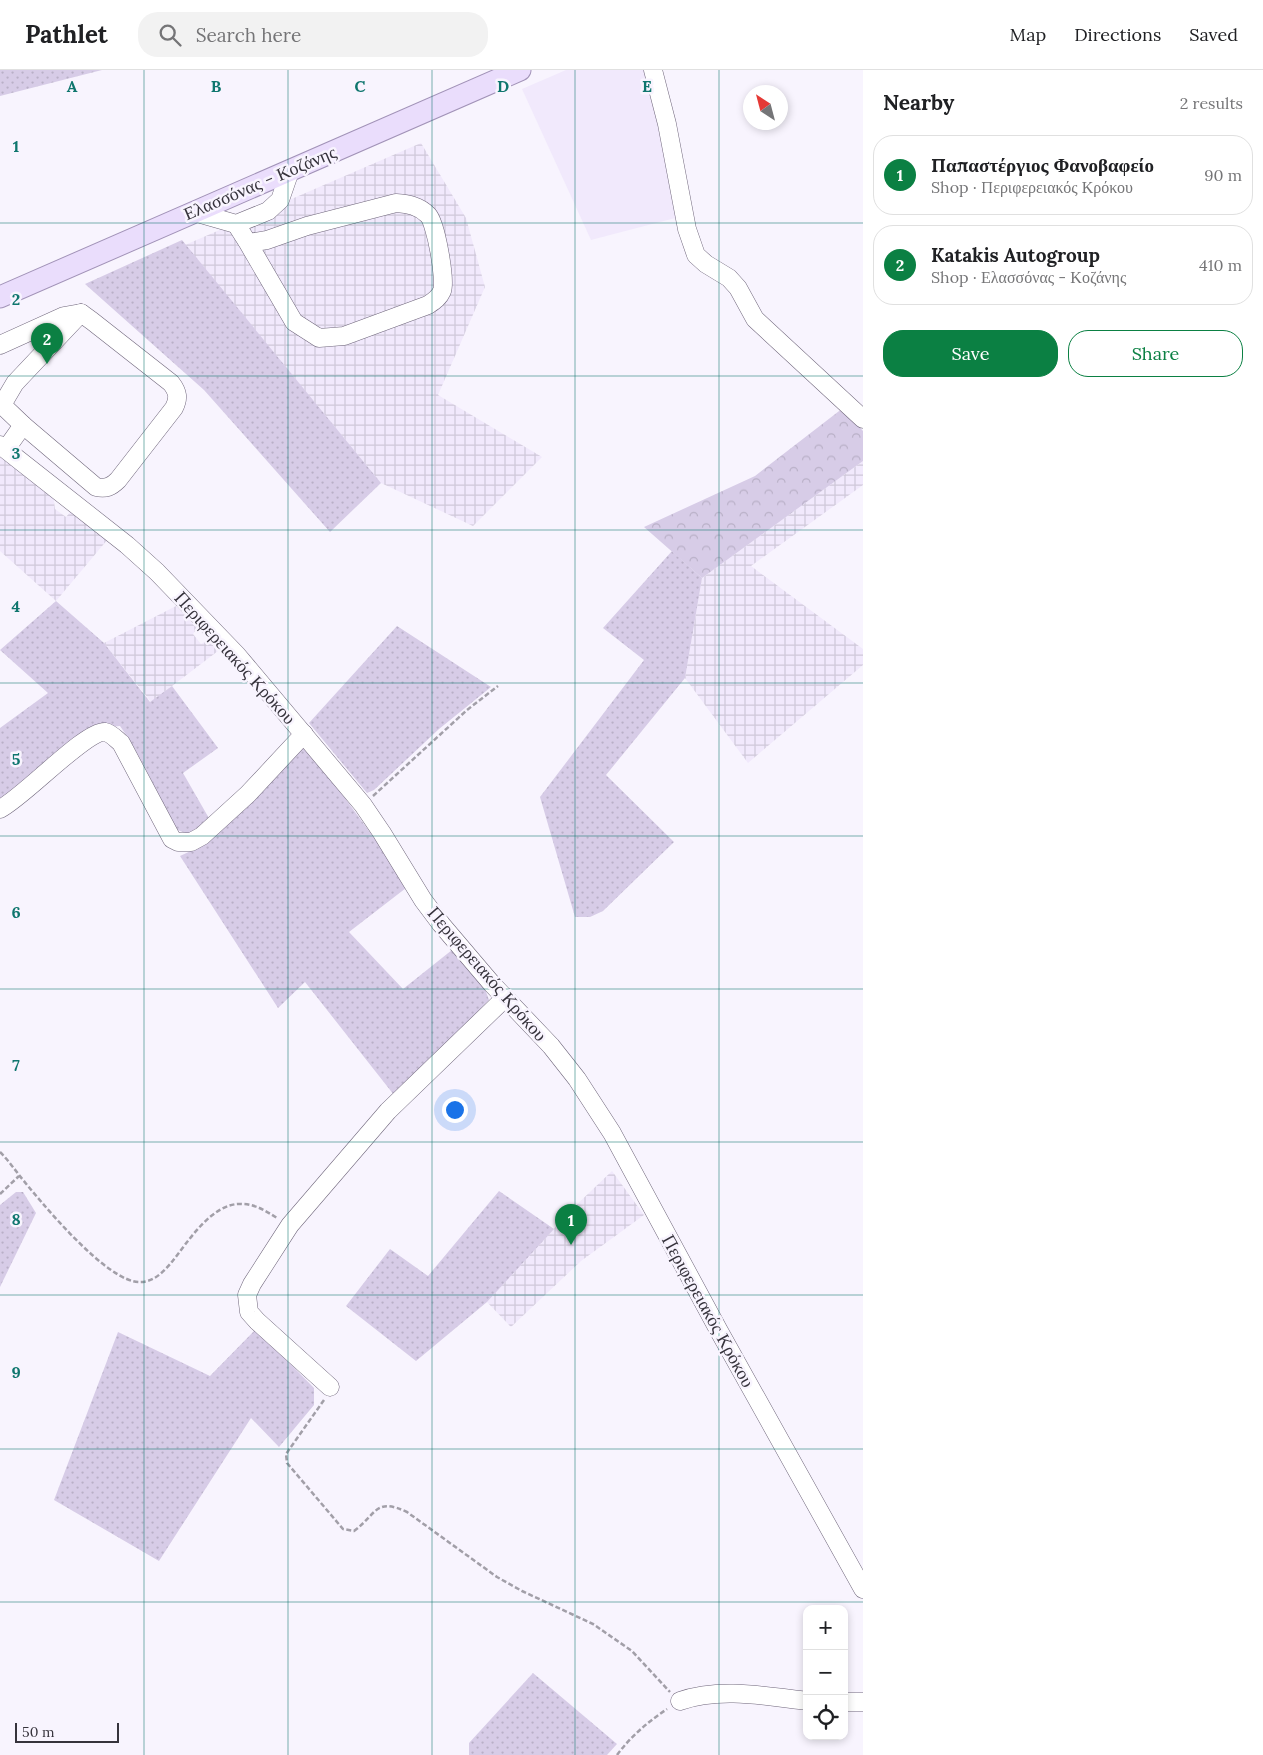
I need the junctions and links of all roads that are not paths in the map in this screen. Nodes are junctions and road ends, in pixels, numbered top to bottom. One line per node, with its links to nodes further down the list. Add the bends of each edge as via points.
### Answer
1 (520, 70): 3 (main road, Ελασσόνας - Κοζάνης)
2 (653, 70): 11 (street, via 687,229 696,255 728,278 738,288 755,319)
3 (290, 171): 4 (main road, Ελασσόνας - Κοζάνης); 5 (street, via 275,206)
4 (194, 212): 5 (street); 7 (main road, Ελασσόνας - Κοζάνης)
5 (236, 224): 6 (street)
6 (248, 243): 6 (street, via 396,203 412,204 429,216 434,226 443,290 428,305 344,336 319,338 294,322)
7 (0, 297)
8 (81, 313): 9 (street, via 64,316); 10 (street, via 15,383); 12 (street, via 172,383 178,399 174,408 118,480 103,489 96,487)
9 (0, 345)
10 (1, 404): 12 (street)
11 (863, 419)
12 (23, 425): 13 (street)
13 (3, 447): 14 (street, Περιφερειακός Κρόκου, via 157,572 237,655)
14 (304, 734): 15 (street, via 234,807 202,836 190,842 172,839 121,744 104,732 79,745 34,785); 16 (street, Περιφερειακός Κρόκου, via 363,805 423,900)
15 (0, 809)
16 (505, 998): 17 (street, via 388,1111 290,1225 247,1295 249,1312 257,1321); 18 (street, Περιφερειακός Κρόκου, via 551,1046 612,1133)
17 (330, 1387)
18 (863, 1589)
19 (680, 1701): 20 (street, via 717,1693)
20 (803, 1701)
21 (848, 1702): 22 (street)
22 (863, 1702)

